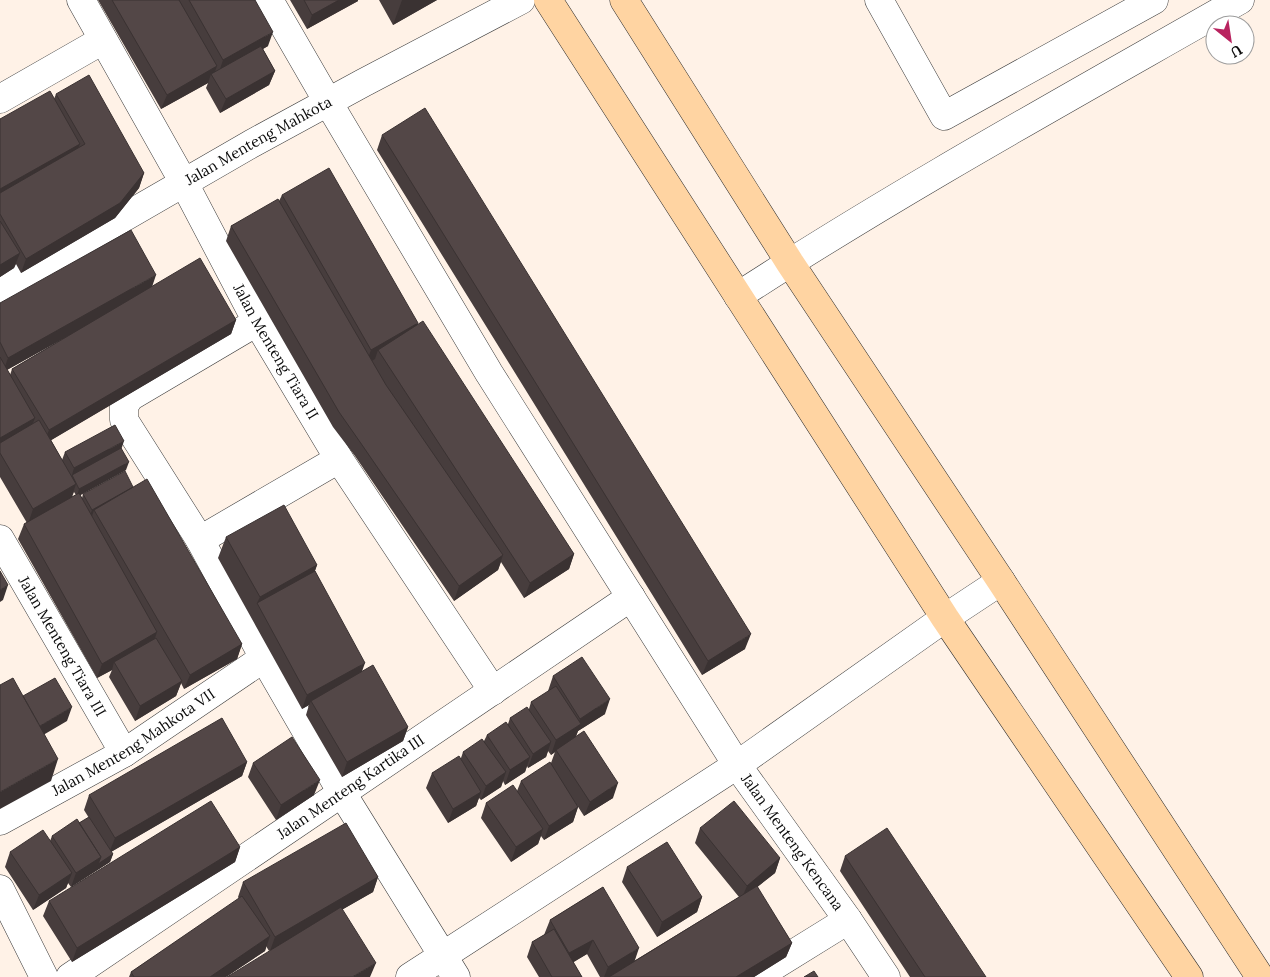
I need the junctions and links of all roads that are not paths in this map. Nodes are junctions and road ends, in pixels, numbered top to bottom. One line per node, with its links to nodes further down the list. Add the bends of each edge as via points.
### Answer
1 (81, 0): 9 (street, Jalan Menteng Tiara II)
2 (269, 0): 11 (street, Jalan Menteng Kencana)
3 (521, 0): 11 (street, Jalan Menteng Mahkota)
4 (548, 0): 15 (street)
5 (624, 0): 13 (street)
6 (879, 0): 7 (street, via 944,116)
7 (1154, 0)
8 (1240, 0): 13 (street)
9 (103, 40): 10 (street); 12 (street, Jalan Menteng Tiara II)
10 (0, 99)
11 (328, 102): 12 (street, Jalan Menteng Mahkota); 21 (street, Jalan Menteng Kencana, via 489,373)
12 (184, 183): 14 (street, Jalan Menteng Mahkota); 16 (street, Jalan Menteng Tiara II)
13 (790, 263): 15 (street); 20 (street)
14 (0, 290)
15 (738, 296): 22 (street)
16 (257, 322): 17 (street, Jalan Menteng Tiara II); 19 (street, via 130,397 124,406 124,420)
17 (339, 459): 19 (street); 24 (street, Jalan Menteng Tiara II)
18 (0, 539): 25 (street, Jalan Menteng Tiara III)
19 (200, 540): 23 (street)
20 (1001, 581): 22 (street); 38 (street)
21 (631, 597): 24 (street, Jalan Menteng Kartika III); 26 (street, Jalan Menteng Kencana)
22 (945, 618): 26 (street); 37 (street)
23 (264, 658): 25 (street, Jalan Menteng Mahkota VII); 27 (street)
24 (493, 691): 27 (street, Jalan Menteng Kartika III)
25 (124, 753): 28 (street, Jalan Menteng Mahkota VII)
26 (737, 766): 30 (street, Jalan Menteng Kencana); 31 (street)
27 (342, 793): 31 (street); 33 (street, Jalan Menteng Kartika III)
28 (0, 821)
29 (0, 889): 32 (street)
30 (848, 920): 35 (street, Jalan Menteng Kencana); 36 (street, Jalan Menteng Kencana)
31 (449, 966): 34 (street)
32 (44, 977)
33 (70, 977)
34 (410, 977)
35 (756, 977)
36 (886, 977)
37 (1189, 977)
38 (1260, 977)

